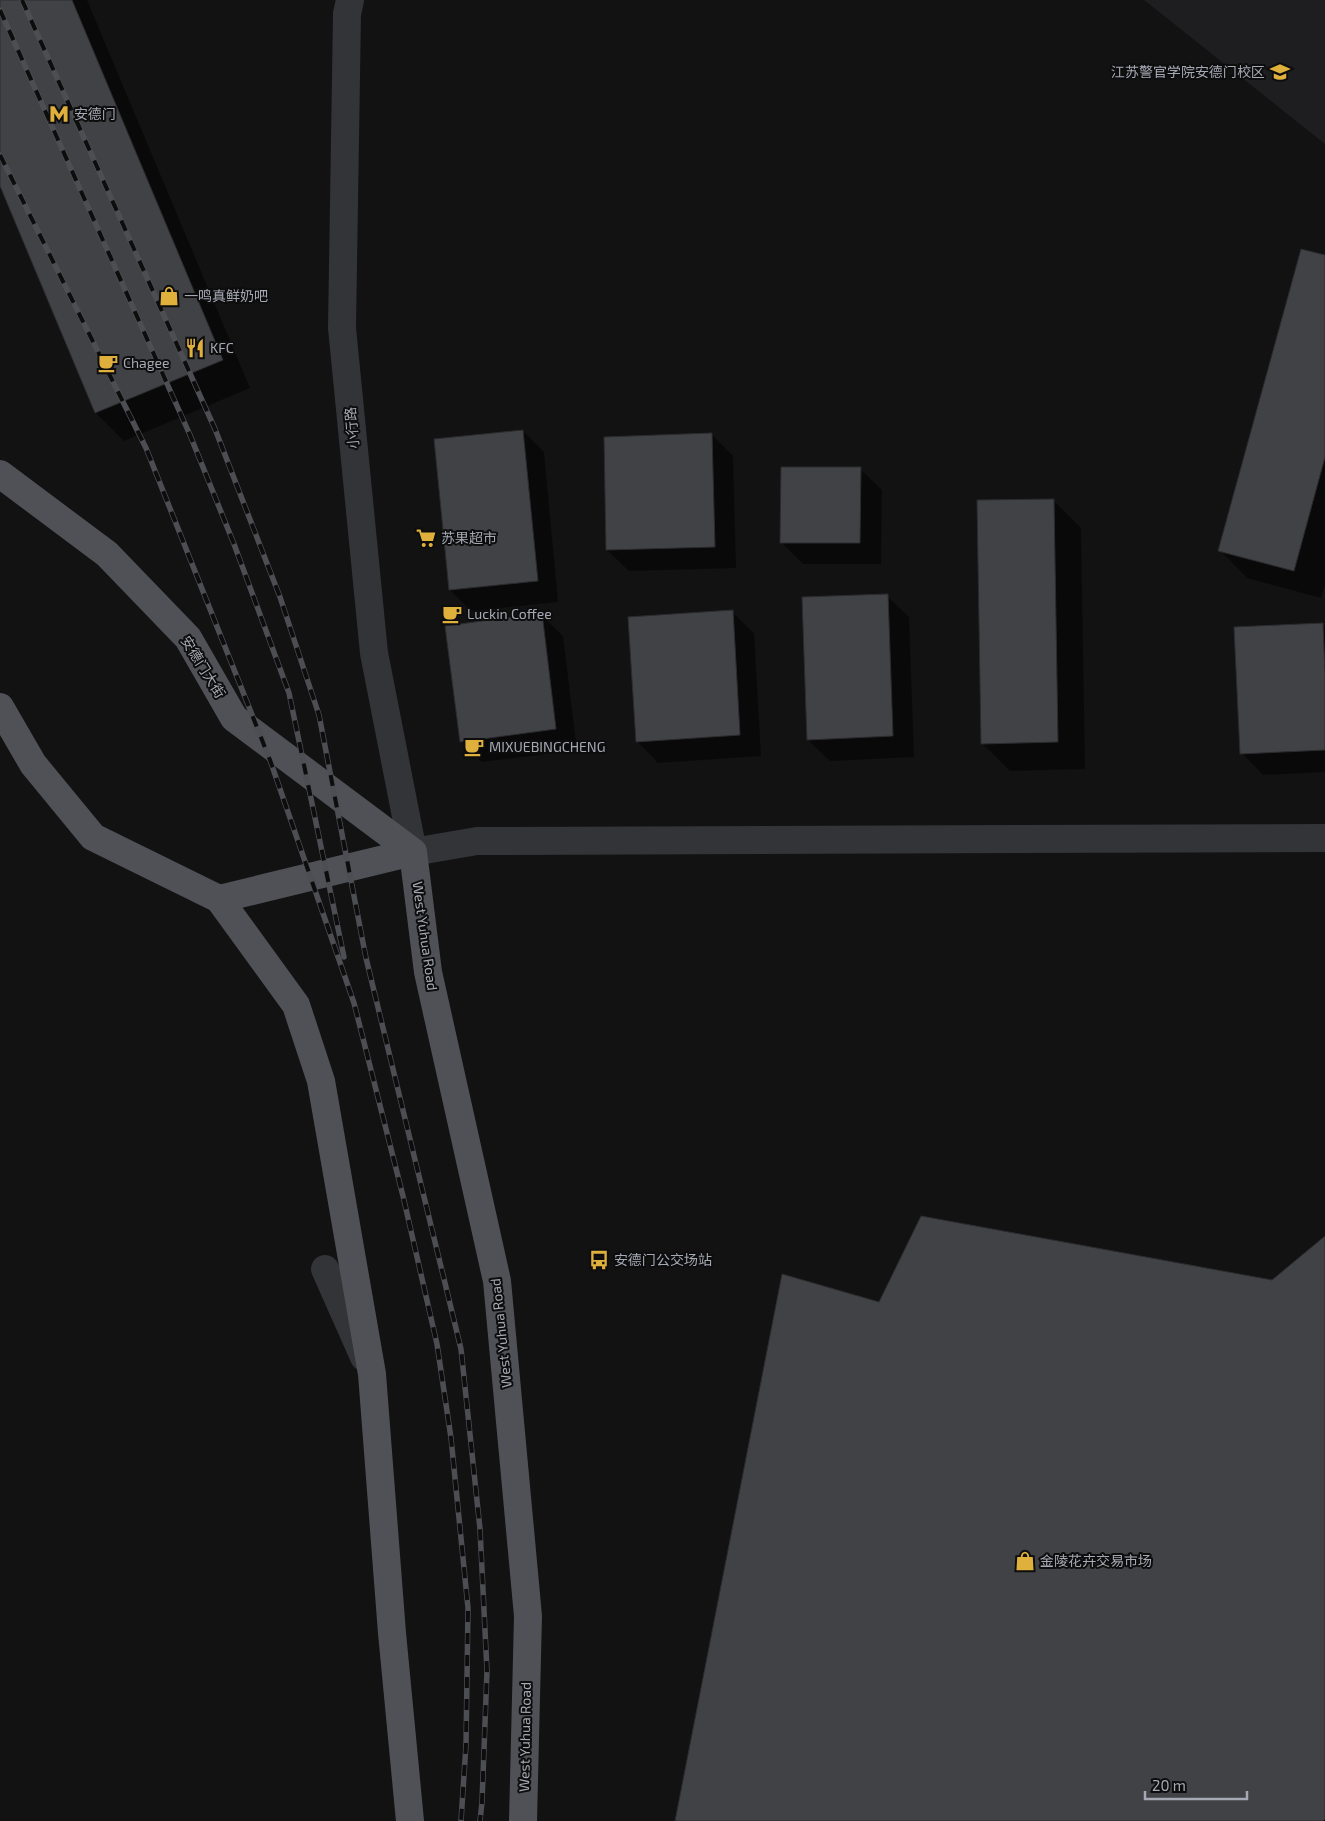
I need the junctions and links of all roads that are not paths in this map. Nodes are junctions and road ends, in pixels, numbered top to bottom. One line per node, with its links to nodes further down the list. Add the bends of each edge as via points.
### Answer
1 (350, 0): 5 (street, 小行路, via 347,14 342,328 374,653)
2 (0, 474): 5 (main road, 安德门大街, via 107,554 188,638 234,718)
3 (0, 707): 6 (main road, via 34,764 93,837)
4 (1325, 838): 5 (street, via 477,840)
5 (413, 852): 6 (main road); 10 (main road, West Yuhua Road, via 428,972 498,1281 528,1616)
6 (219, 899): 8 (main road, via 296,1005 322,1080)
7 (325, 1269): 8 (street)
8 (372, 1374): 9 (street)
9 (410, 1821)
10 (523, 1821)

